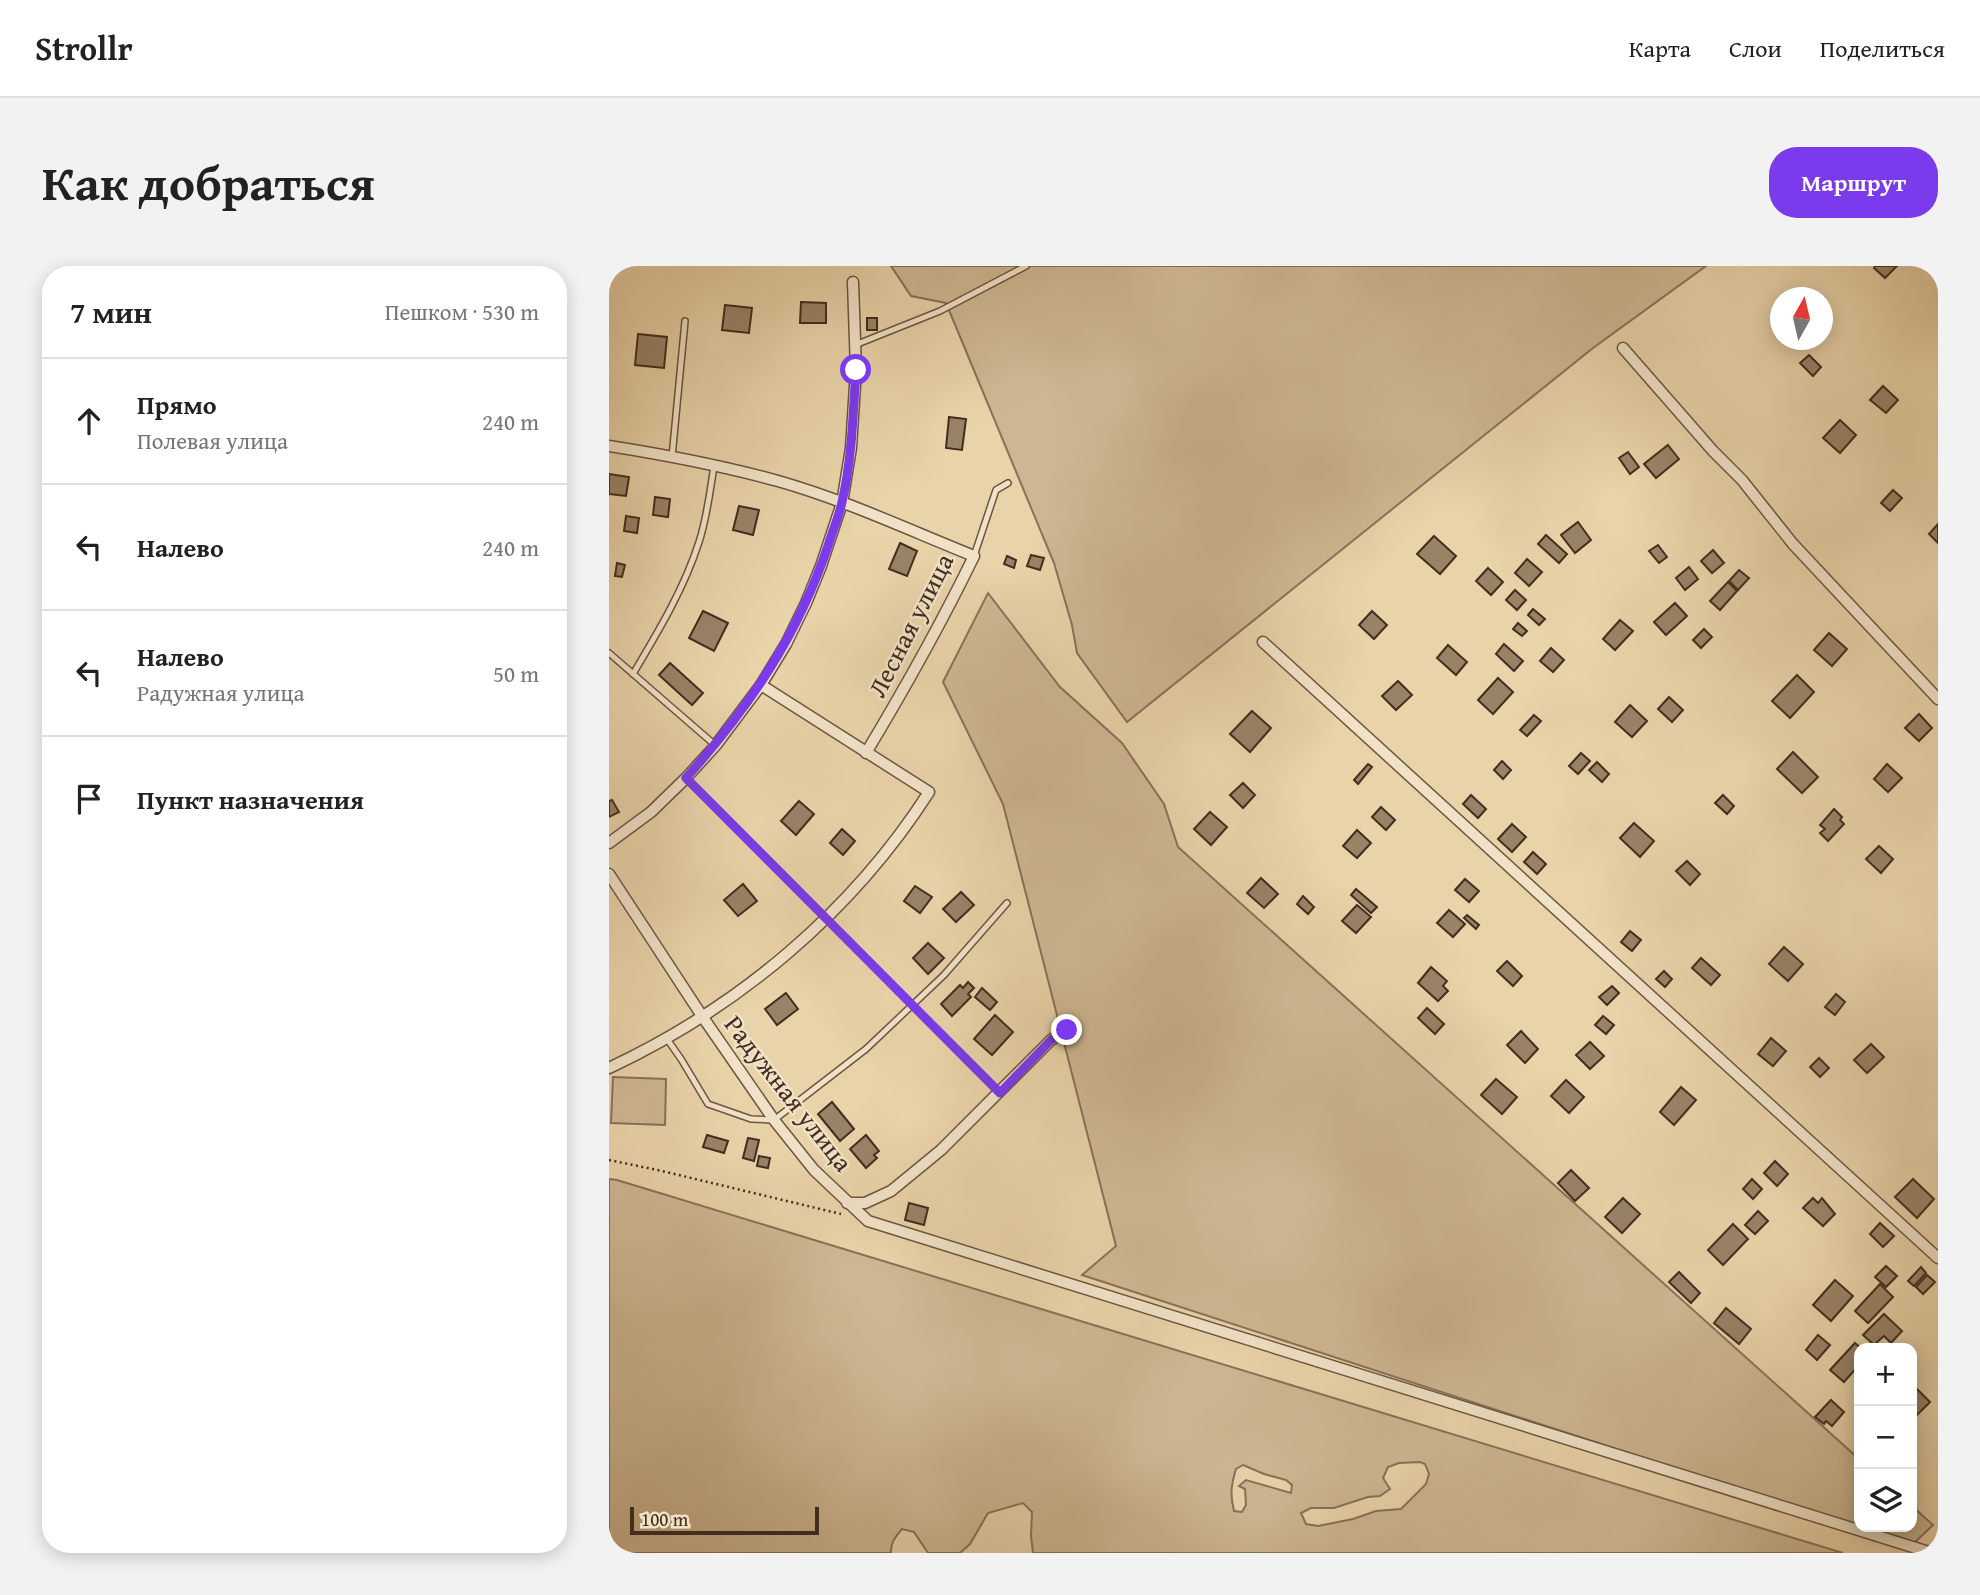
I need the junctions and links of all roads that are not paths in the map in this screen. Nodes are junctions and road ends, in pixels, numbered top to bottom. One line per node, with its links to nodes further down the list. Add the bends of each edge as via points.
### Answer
1 (1026, 266): 4 (lane, via 940,311)
2 (853, 282): 4 (street)
3 (685, 321): 7 (lane)
4 (855, 345): 10 (street, via 851,448)
5 (1623, 348): 16 (street, via 1793,544)
6 (609, 446): 7 (street, Лесная улица)
7 (672, 457): 8 (street, Лесная улица)
8 (714, 466): 10 (street, Лесная улица); 14 (lane, via 700,541 664,622)
9 (1008, 483): 11 (lane, via 996,490)
10 (842, 503): 11 (street, Лесная улица); 15 (street, via 806,603)
11 (974, 556): 18 (street, Лесная улица, via 916,670)
12 (1263, 642): 32 (street)
13 (609, 653): 14 (lane)
14 (633, 674): 17 (lane)
15 (761, 685): 17 (street); 18 (street)
16 (1938, 699)
17 (716, 745): 19 (street)
18 (866, 753): 23 (street, via 929,792 876,865)
19 (686, 778): 20 (street, via 652,812); 23 (lane)
20 (609, 843)
21 (609, 874): 25 (street, Радужная улица)
22 (1007, 903): 24 (lane)
23 (827, 919): 24 (lane); 25 (street, via 778,963)
24 (913, 1004): 29 (lane); 30 (lane, via 866,1049)
25 (702, 1016): 27 (street); 30 (street, Радужная улица)
26 (1067, 1030): 29 (street, Радужная улица, via 1051,1040)
27 (667, 1039): 28 (street); 30 (lane, via 708,1104 751,1119)
28 (609, 1068)
29 (1000, 1093): 31 (street, Радужная улица, via 891,1191 865,1203)
30 (774, 1120): 31 (street, Радужная улица)
31 (847, 1203): 33 (street, via 868,1221)
32 (1938, 1258)
33 (1932, 1553)

